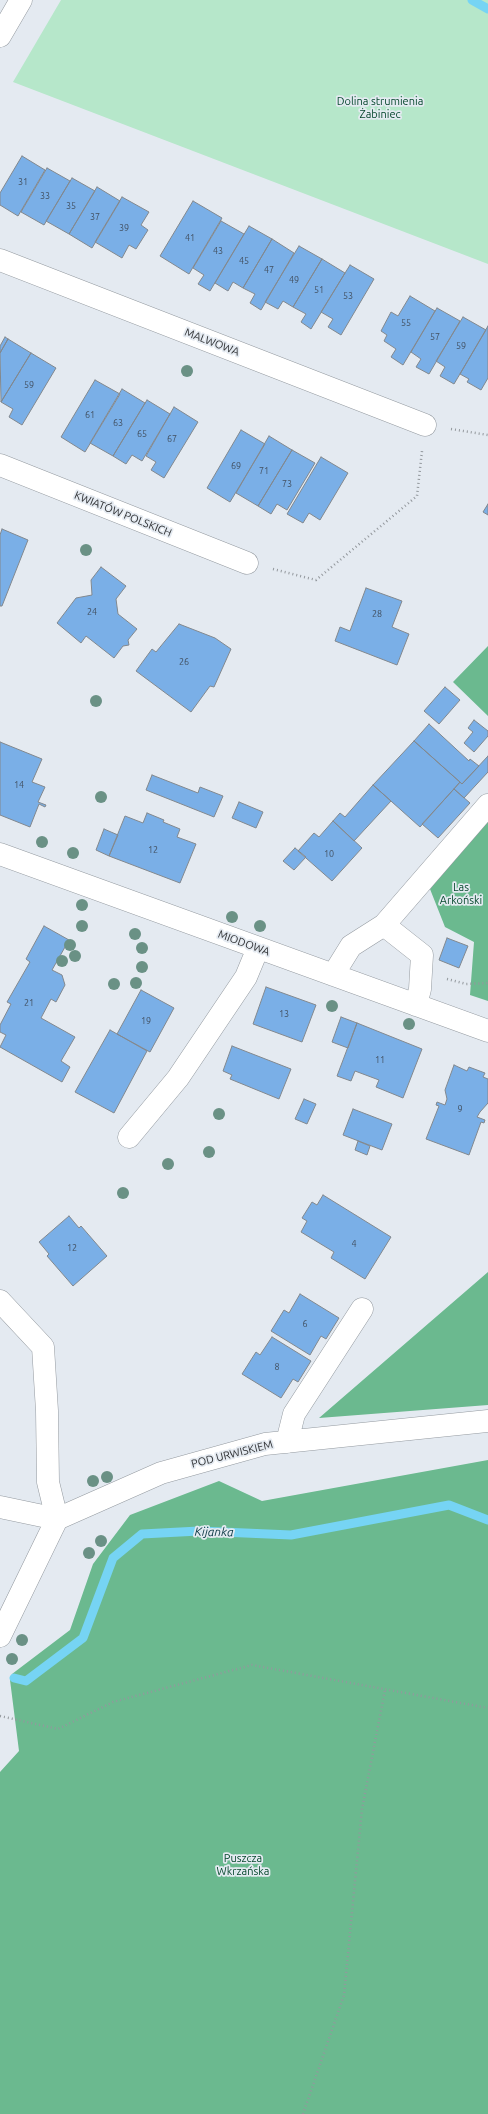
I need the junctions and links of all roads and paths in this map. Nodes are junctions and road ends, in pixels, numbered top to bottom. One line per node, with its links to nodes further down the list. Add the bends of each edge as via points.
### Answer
1 (21, 0): 2 (street)
2 (0, 36)
3 (0, 260): 4 (street, MALWOWA)
4 (425, 425): 5 (path); 7 (path, via 418,496 316,580)
5 (488, 435)
6 (0, 465): 7 (street, KWIATÓW POLSKICH)
7 (247, 563)
8 (488, 804): 10 (street)
9 (0, 854): 11 (street, MIODOWA)
10 (384, 925): 12 (street, via 422,955); 13 (street, via 351,946)
11 (258, 948): 13 (street, MIODOWA); 17 (street, via 246,977 178,1078)
12 (420, 972): 14 (path, via 466,984); 15 (street)
13 (333, 975): 15 (street, MIODOWA)
14 (488, 983)
15 (416, 1005): 16 (street, MIODOWA)
16 (488, 1031)
17 (128, 1137)
18 (0, 1301): 23 (street, via 43,1346 48,1482)
19 (362, 1309): 21 (street, via 294,1414)
20 (488, 1421): 21 (street, POD URWISKIEM)
21 (287, 1442): 23 (street, POD URWISKIEM, via 265,1444 161,1473)
22 (0, 1507): 23 (street)
23 (57, 1519): 24 (street)
24 (0, 1636)
25 (385, 1690): 26 (path); 27 (path, via 252,1665 113,1702 58,1729); 28 (path, via 362,1809 344,1994)
26 (488, 1708)
27 (0, 1716)
28 (303, 2114)

